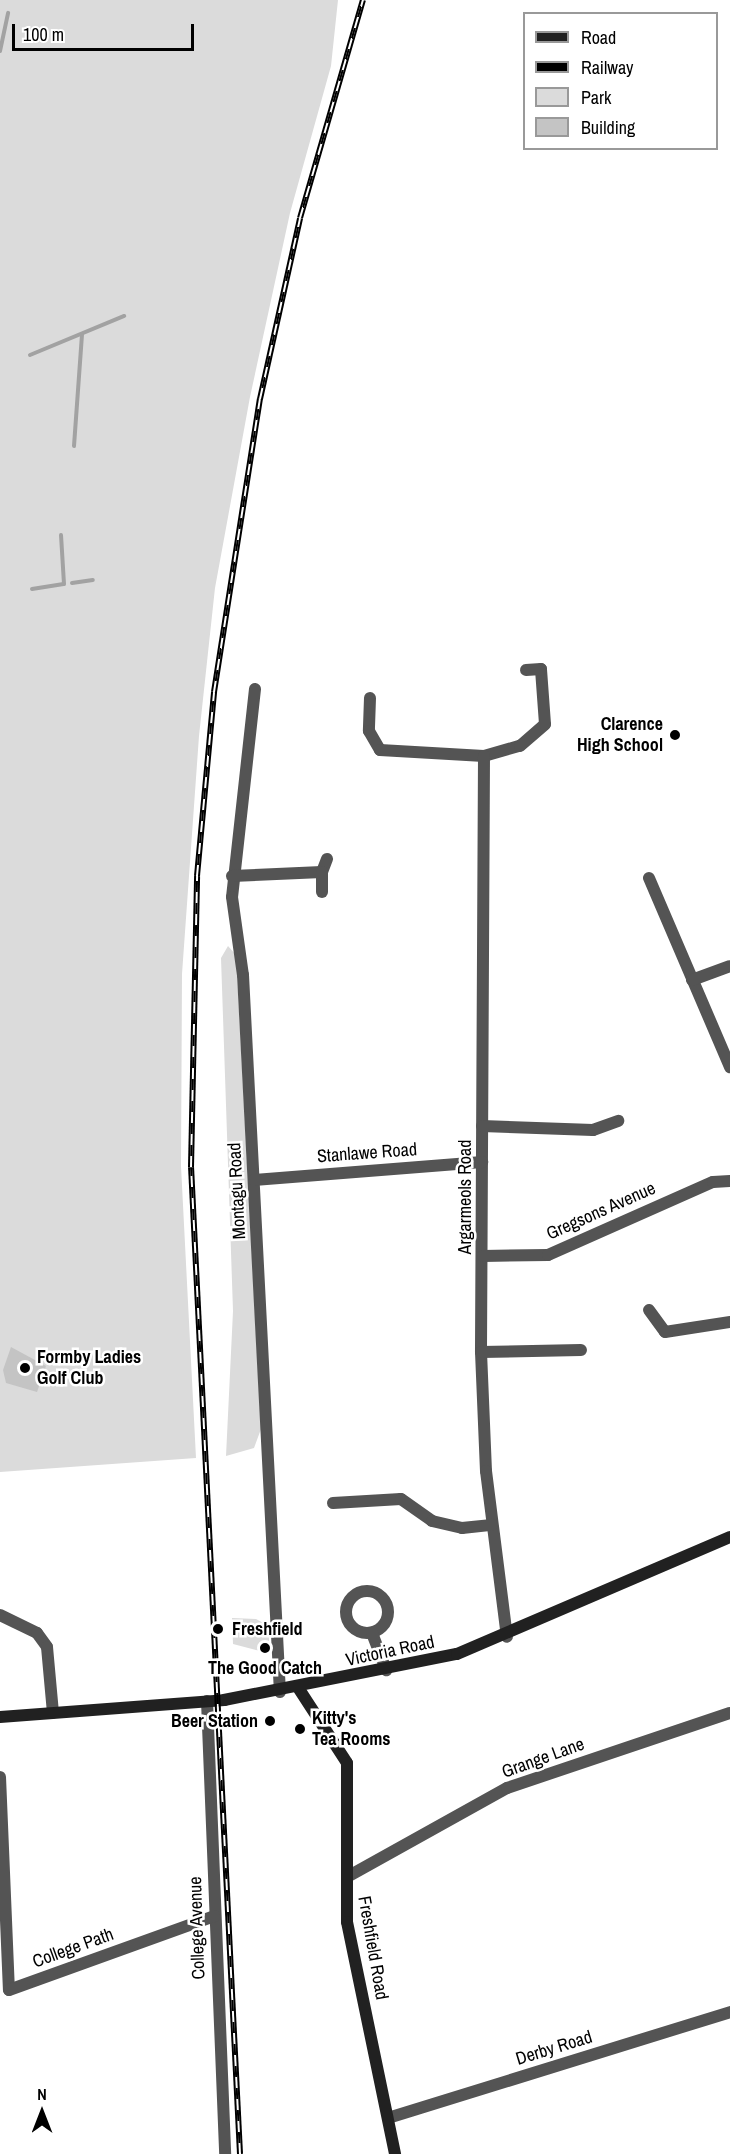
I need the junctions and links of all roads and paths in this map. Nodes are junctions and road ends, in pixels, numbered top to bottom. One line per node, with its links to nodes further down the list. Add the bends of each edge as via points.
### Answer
1 (526, 670): 4 (street, via 541,669 545,724 520,746)
2 (255, 689): 7 (street, Montagu Road)
3 (370, 698): 4 (street, via 369,731 381,750)
4 (484, 756): 14 (street, Argarmeols Road)
5 (327, 859): 6 (street)
6 (322, 872): 7 (street); 9 (street)
7 (232, 876): 16 (street, Montagu Road)
8 (649, 878): 11 (street)
9 (322, 892)
10 (730, 966): 11 (street)
11 (692, 980): 12 (street)
12 (730, 1067)
13 (618, 1121): 14 (street, via 593,1130)
14 (482, 1126): 15 (street, Argarmeols Road)
15 (482, 1162): 16 (street, Stanlawe Road); 18 (street, Argarmeols Road)
16 (254, 1180): 31 (street, Montagu Road)
17 (730, 1181): 18 (street, Gregsons Avenue, via 713,1182 548,1255)
18 (483, 1256): 22 (street, Argarmeols Road)
19 (649, 1311): 20 (street, via 665,1332)
20 (730, 1322)
21 (581, 1350): 22 (street)
22 (481, 1352): 24 (street, Argarmeols Road)
23 (333, 1503): 24 (street, via 401,1499 432,1521 462,1528)
24 (492, 1525): 28 (street, Argarmeols Road)
25 (730, 1537): 28 (street, Victoria Road)
26 (0, 1615): 33 (street, via 37,1633 47,1647)
27 (372, 1633): 29 (street)
28 (507, 1637): 29 (street, Victoria Road)
29 (386, 1670): 30 (street, Victoria Road)
30 (299, 1689): 31 (street, Victoria Road); 37 (street, Freshfield Road, via 347,1763)
31 (280, 1692): 32 (street, Victoria Road)
32 (207, 1701): 33 (street, Victoria Road); 38 (street, College Avenue)
33 (53, 1713): 35 (street, Victoria Road)
34 (730, 1713): 37 (street, Grange Lane, via 507,1788)
35 (0, 1717)
36 (0, 1778): 38 (street, College Path, via 9,1890 9,1990)
37 (347, 1877): 40 (street, Freshfield Road, via 347,1922)
38 (214, 1916): 41 (street, College Avenue)
39 (730, 2012): 40 (street, Derby Road)
40 (388, 2118): 42 (street, Freshfield Road)
41 (225, 2154)
42 (395, 2154)

